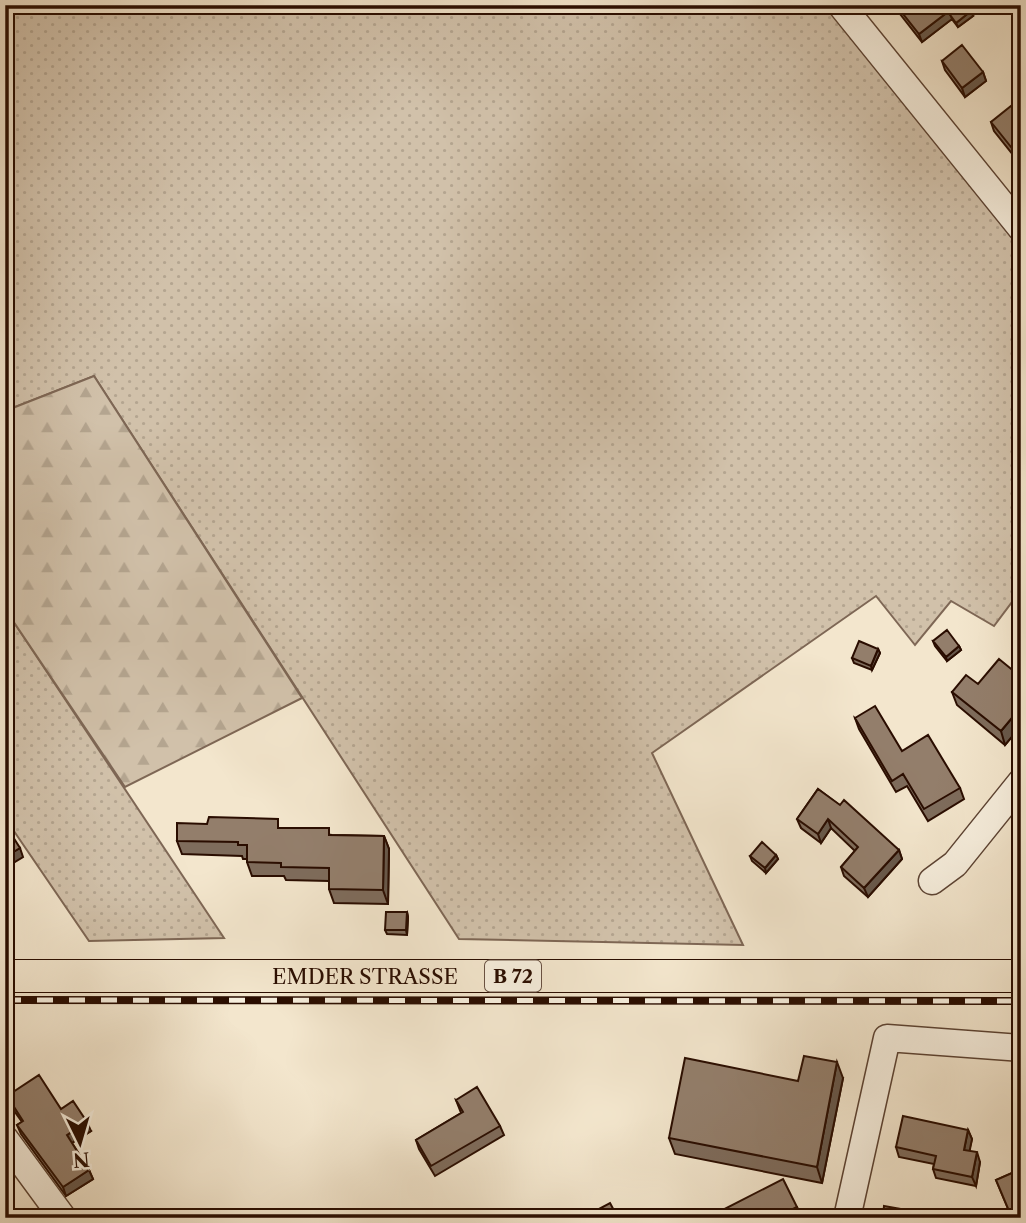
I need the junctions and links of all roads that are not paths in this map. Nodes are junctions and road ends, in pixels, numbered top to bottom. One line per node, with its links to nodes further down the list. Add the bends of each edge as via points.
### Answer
1 (841, 5): 2 (street)
2 (1021, 228)
3 (1021, 782): 4 (street, via 955,864)
4 (932, 881)
5 (5, 976): 6 (main road, EMDER STRASSE / B 72)
6 (1021, 976)
7 (1021, 1048): 10 (street, via 887,1038)
8 (5, 1139): 9 (street)
9 (63, 1218)
10 (847, 1218)

